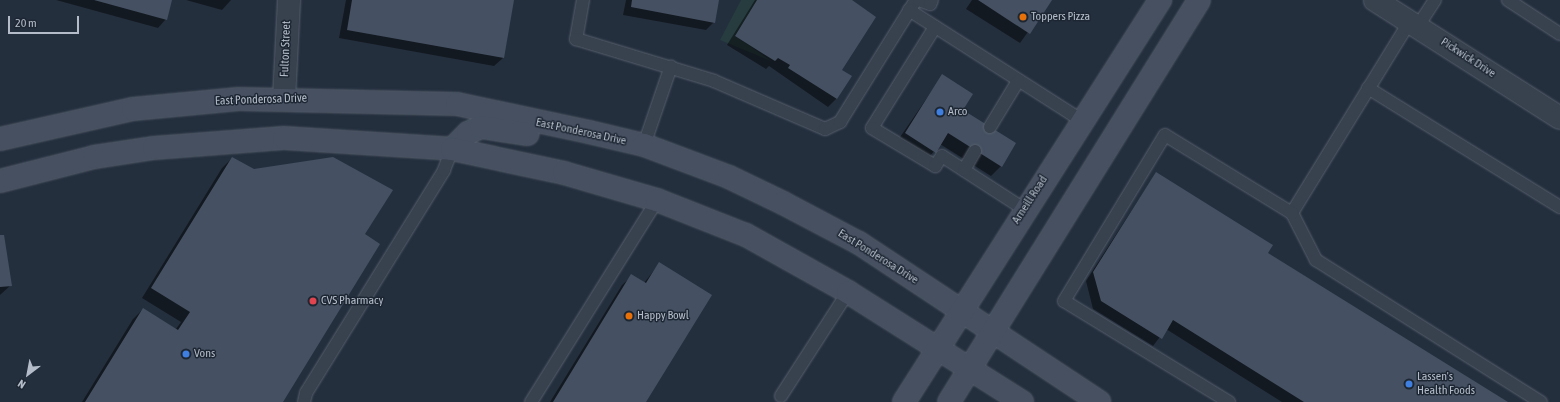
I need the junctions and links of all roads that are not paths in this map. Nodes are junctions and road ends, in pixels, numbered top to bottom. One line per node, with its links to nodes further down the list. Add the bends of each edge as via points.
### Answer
1 (288, 0): 17 (street, Fulton Street)
2 (583, 0): 14 (lane, via 576,39)
3 (918, 0): 4 (lane, via 930,4); 10 (lane)
4 (932, 0)
5 (1160, 0): 19 (main road, Arneill Road)
6 (1199, 0): 34 (main road)
7 (1375, 0): 11 (street, Pickwick Drive)
8 (1434, 0): 11 (lane)
9 (1508, 0): 13 (lane)
10 (909, 10): 12 (lane); 14 (lane, via 840,122 831,129 821,128)
11 (1414, 23): 16 (lane); 18 (street, Pickwick Drive)
12 (935, 27): 15 (lane); 26 (lane, via 872,128 935,166 942,156)
13 (1560, 34)
14 (671, 66): 23 (lane)
15 (1018, 81): 19 (lane); 21 (lane)
16 (1368, 88): 29 (lane); 31 (lane)
17 (284, 99): 20 (main road, East Ponderosa Drive, via 457,104); 22 (main road, East Ponderosa Drive, via 239,99 133,109)
18 (1560, 118)
19 (1082, 120): 30 (main road, Arneill Road)
20 (542, 124): 23 (main road, East Ponderosa Drive); 24 (main road, via 527,134 481,127 468,133)
21 (990, 127)
22 (0, 139)
23 (644, 145): 33 (main road, East Ponderosa Drive, via 729,177 783,203 859,243)
24 (452, 149): 27 (main road, via 284,138 218,140 94,157); 28 (main road, via 564,173); 38 (lane, via 444,170 306,393)
25 (975, 151): 26 (lane)
26 (964, 170): 30 (lane)
27 (0, 181)
28 (657, 200): 32 (main road, via 746,236); 39 (lane)
29 (1560, 207)
30 (1024, 208): 33 (main road, Arneill Road)
31 (1292, 213): 44 (lane, via 1165,135 1064,301); 45 (lane, via 1316,260)
32 (848, 292): 35 (main road); 37 (lane)
33 (961, 311): 34 (main road, East Ponderosa Drive); 35 (main road, Arneill Road)
34 (992, 332): 36 (main road); 43 (main road, East Ponderosa Drive)
35 (937, 348): 36 (main road); 40 (main road, Arneill Road)
36 (969, 369): 41 (main road); 42 (main road)
37 (781, 396)
38 (304, 402)
39 (531, 402)
40 (904, 402)
41 (949, 402)
42 (1022, 402)
43 (1099, 402)
44 (1229, 402)
45 (1541, 402)

